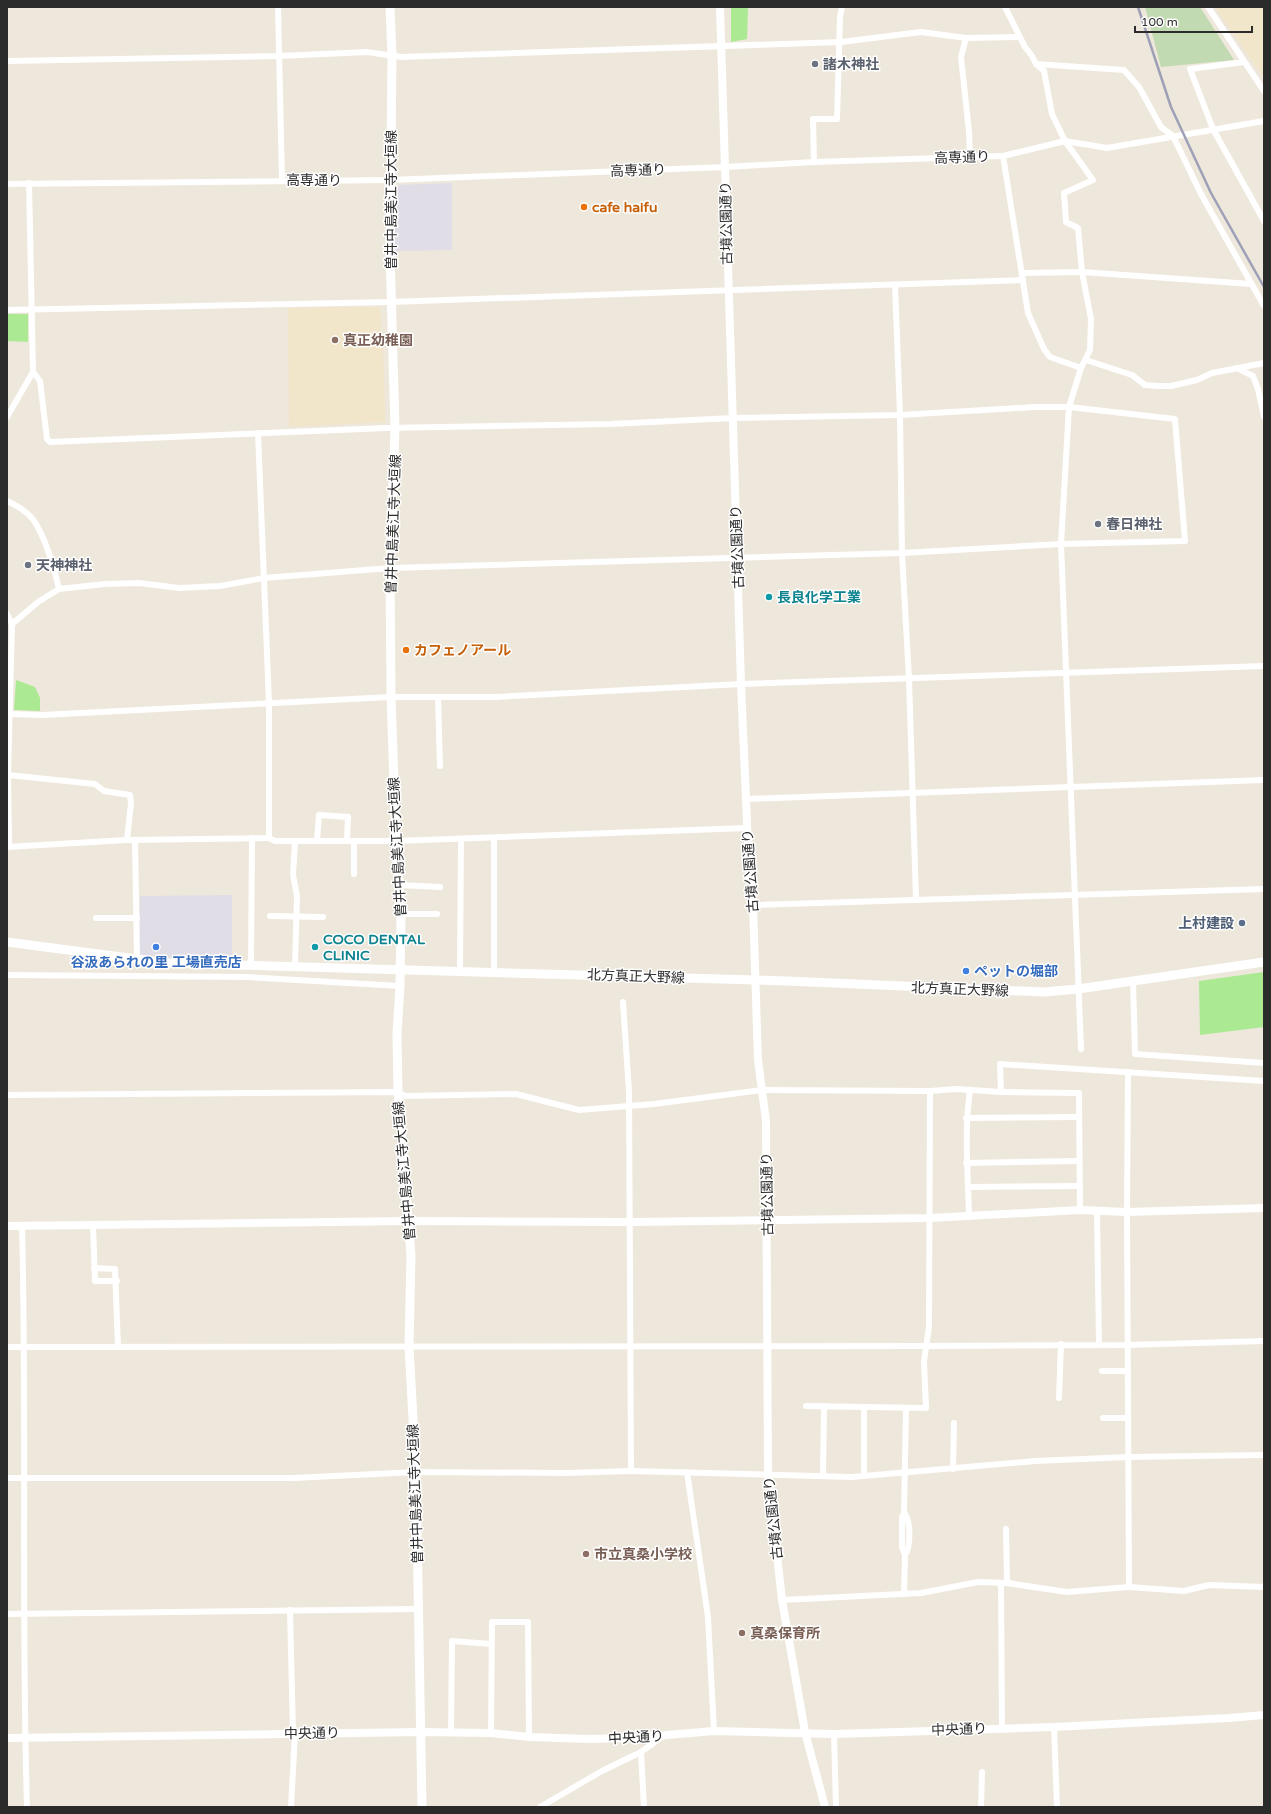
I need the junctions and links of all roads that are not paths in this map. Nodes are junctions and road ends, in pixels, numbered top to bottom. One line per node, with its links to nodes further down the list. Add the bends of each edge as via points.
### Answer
1 (278, 7): 12 (street)
2 (390, 7): 11 (main road, 曽井中島美江寺大垣線)
3 (720, 7): 10 (street, 古墳公園通り)
4 (842, 7): 9 (street)
5 (1005, 7): 7 (street)
6 (1208, 7): 14 (street)
7 (1019, 37): 8 (street); 15 (street)
8 (966, 38): 9 (street, via 921,32); 22 (street, via 961,57)
9 (841, 42): 10 (street); 23 (street, via 837,119 813,120)
10 (721, 47): 11 (street, via 410,57); 24 (street, 古墳公園通り)
11 (392, 55): 12 (street, via 362,52); 26 (main road, 曽井中島美江寺大垣線)
12 (279, 56): 13 (street); 25 (street)
13 (7, 61)
14 (1244, 62): 16 (street); 18 (street, via 1190,69)
15 (1036, 64): 19 (street, via 1124,70 1139,86 1161,127); 20 (street, via 1044,71 1052,114)
16 (1264, 91)
17 (1264, 122): 18 (street, 高専通り)
18 (1213, 129): 19 (street, 高専通り); 29 (street)
19 (1173, 136): 20 (street, 高専通り, via 1107,148); 32 (street, via 1201,194)
20 (1065, 141): 21 (street, 高専通り); 30 (street, via 1093,180 1064,193 1066,222 1078,228)
21 (1003, 156): 22 (street, 高専通り); 31 (street)
22 (970, 157): 23 (street, 高専通り)
23 (814, 162): 24 (street, 高専通り)
24 (725, 168): 26 (street, 高専通り); 34 (street, 古墳公園通り)
25 (282, 180): 26 (street, 高専通り); 27 (street, 高専通り)
26 (390, 180): 35 (main road, 曽井中島美江寺大垣線)
27 (29, 183): 28 (street, 高専通り); 38 (street)
28 (7, 184)
29 (1264, 221)
30 (1082, 272): 31 (street); 32 (street); 39 (street, via 1091,319 1090,350)
31 (1023, 277): 33 (street); 42 (street, via 1028,314 1044,349 1050,356)
32 (1251, 284): 36 (street)
33 (895, 285): 34 (street); 45 (street)
34 (728, 290): 35 (street); 48 (street, 古墳公園通り)
35 (390, 302): 38 (street); 49 (main road, 曽井中島美江寺大垣線)
36 (1264, 306)
37 (7, 310): 38 (street)
38 (32, 310): 43 (street)
39 (1086, 360): 41 (street, via 1132,375 1145,385 1157,386 1171,386 1197,380); 42 (street)
40 (1264, 363): 41 (street)
41 (1235, 367): 47 (street, via 1252,376 1258,389)
42 (1081, 368): 44 (street)
43 (33, 372): 46 (street); 50 (street, via 40,381 47,439 50,442)
44 (1069, 407): 45 (street); 52 (street); 52 (street, via 1175,419 1185,541)
45 (900, 415): 48 (street); 53 (street)
46 (7, 417)
47 (1264, 417)
48 (733, 418): 49 (street, via 611,424); 54 (street, 古墳公園通り)
49 (395, 428): 50 (street); 55 (main road, 曽井中島美江寺大垣線)
50 (258, 434): 56 (street)
51 (7, 501): 57 (street, via 25,510 36,523 50,557)
52 (1061, 544): 53 (street); 61 (street)
53 (902, 553): 54 (street); 62 (street)
54 (738, 557): 55 (street); 63 (street, 古墳公園通り)
55 (390, 568): 56 (street); 64 (main road, 曽井中島美江寺大垣線)
56 (264, 578): 57 (street, via 220,586 178,588 105,584); 66 (street)
57 (59, 589): 59 (street, via 38,602)
58 (7, 614): 59 (street)
59 (12, 624): 67 (street)
60 (1264, 666): 61 (street)
61 (1067, 673): 62 (street); 72 (street)
62 (909, 679): 63 (street); 73 (street)
63 (741, 684): 65 (street, via 496,697); 74 (street, 古墳公園通り)
64 (391, 697): 65 (street); 66 (street); 86 (main road, 曽井中島美江寺大垣線)
65 (438, 697): 69 (street)
66 (269, 703): 67 (street, via 42,715); 77 (street)
67 (10, 714): 68 (street)
68 (8, 730): 70 (street)
69 (440, 766)
70 (8, 775): 80 (street, via 95,784 104,791 130,795); 87 (street)
71 (1264, 780): 72 (street)
72 (1070, 786): 73 (street); 92 (street)
73 (912, 792): 74 (street); 93 (street)
74 (746, 799): 75 (street, 古墳公園通り)
75 (747, 828): 78 (street); 94 (street, 古墳公園通り)
76 (252, 838): 77 (street); 81 (street); 105 (street)
77 (269, 838): 82 (street, via 275,841)
78 (494, 838): 79 (street); 109 (street)
79 (461, 839): 86 (street); 108 (street)
80 (127, 840): 81 (street); 87 (street)
81 (135, 840): 101 (street)
82 (295, 841): 83 (street); 98 (street, via 293,875 297,896)
83 (317, 841): 84 (street); 84 (street, via 319,815 348,817)
84 (347, 841): 85 (street)
85 (354, 841): 86 (street); 88 (street)
86 (396, 841): 89 (main road, 曽井中島美江寺大垣線)
87 (7, 847)
88 (354, 874)
89 (399, 885): 90 (street); 95 (main road, 曽井中島美江寺大垣線)
90 (440, 887)
91 (1264, 889): 92 (street)
92 (1075, 895): 93 (street); 114 (street)
93 (916, 899): 94 (street)
94 (753, 905): 111 (street, 古墳公園通り)
95 (401, 914): 96 (street); 107 (main road, 曽井中島美江寺大垣線)
96 (437, 914)
97 (270, 916): 98 (street)
98 (296, 917): 99 (street); 106 (street)
99 (323, 917)
100 (96, 918): 101 (street)
101 (137, 918): 103 (street)
102 (7, 942): 103 (main road, 北方真正大野線)
103 (138, 959): 105 (main road, 北方真正大野線, via 167,963)
104 (1264, 962): 112 (main road, 北方真正大野線)
105 (251, 966): 106 (main road, 北方真正大野線)
106 (295, 966): 107 (main road, 北方真正大野線)
107 (400, 968): 108 (main road, 北方真正大野線); 113 (main road, 曽井中島美江寺大垣線)
108 (460, 971): 109 (main road, 北方真正大野線)
109 (494, 972): 111 (main road, 北方真正大野線)
110 (7, 975): 113 (street, via 247,977)
111 (756, 980): 114 (main road, 北方真正大野線, via 1022,992); 120 (street, 古墳公園通り, via 758,1060)
112 (1133, 980): 114 (main road, 北方真正大野線); 117 (street, via 1135,1054)
113 (400, 986): 123 (main road, 曽井中島美江寺大垣線, via 397,1034)
114 (1078, 989): 116 (street)
115 (623, 1002): 126 (street)
116 (1081, 1049)
117 (1264, 1063)
118 (1128, 1072): 119 (street); 124 (street, via 1000,1064); 136 (street)
119 (1264, 1081)
120 (762, 1090): 122 (street); 126 (street); 139 (street, 古墳公園通り, via 766,1121)
121 (970, 1090): 122 (street); 124 (street); 128 (street)
122 (930, 1091): 138 (street)
123 (398, 1092): 125 (street); 126 (street, via 405,1096 516,1094 579,1110); 140 (main road, 曽井中島美江寺大垣線)
124 (1001, 1092): 127 (street, via 1079,1093)
125 (7, 1096)
126 (629, 1107): 141 (street)
127 (1079, 1117): 128 (street); 129 (street)
128 (966, 1118): 130 (street)
129 (1079, 1161): 130 (street); 131 (street)
130 (966, 1163): 132 (street)
131 (1080, 1186): 132 (street); 134 (street)
132 (968, 1187): 137 (street)
133 (1264, 1208): 136 (street)
134 (1080, 1210): 135 (street); 137 (street)
135 (1097, 1211): 136 (street); 149 (street)
136 (1127, 1212): 151 (street)
137 (969, 1216): 138 (street)
138 (930, 1218): 139 (street); 155 (street)
139 (767, 1219): 141 (street); 150 (street, 古墳公園通り)
140 (409, 1222): 141 (street); 143 (street); 153 (main road, 曽井中島美江寺大垣線)
141 (630, 1222): 154 (street)
142 (22, 1225): 143 (street); 144 (street); 157 (street)
143 (93, 1225): 145 (street)
144 (7, 1226)
145 (94, 1268): 146 (street, via 115,1268); 146 (street, via 95,1281)
146 (117, 1281): 152 (street)
147 (1264, 1341): 151 (street)
148 (1061, 1344): 149 (street); 155 (street); 160 (street)
149 (1099, 1344): 151 (street)
150 (767, 1345): 154 (street); 155 (street); 175 (street, 古墳公園通り)
151 (1127, 1345): 159 (street)
152 (118, 1346): 153 (street); 157 (street)
153 (409, 1346): 154 (street); 172 (main road, 曽井中島美江寺大垣線)
154 (630, 1346): 171 (street)
155 (927, 1346): 164 (street, via 924,1361 926,1408)
156 (7, 1347): 157 (street)
157 (23, 1347): 179 (street)
158 (1102, 1371): 159 (street)
159 (1128, 1371): 166 (street)
160 (1059, 1398)
161 (806, 1406): 162 (street)
162 (824, 1406): 163 (street); 177 (street)
163 (864, 1407): 164 (street); 176 (street)
164 (906, 1408): 174 (street)
165 (1103, 1418): 166 (street)
166 (1128, 1418): 169 (street)
167 (954, 1423): 170 (street)
168 (1264, 1456): 169 (street)
169 (1129, 1457): 170 (street, via 1036,1461); 182 (street)
170 (953, 1469): 174 (street)
171 (631, 1471): 172 (street); 173 (street)
172 (416, 1472): 179 (street, via 293,1478); 186 (main road, 曽井中島美江寺大垣線)
173 (687, 1472): 175 (street); 194 (street, via 708,1617)
174 (905, 1473): 176 (street); 184 (street, via 902,1517 902,1548 905,1555)
175 (768, 1474): 177 (street); 185 (street, 古墳公園通り)
176 (864, 1475): 177 (street)
177 (823, 1476)
178 (7, 1478): 179 (street)
179 (25, 1478): 189 (street)
180 (1006, 1529): 181 (street)
181 (1004, 1583): 182 (street, via 1067,1592); 184 (street, via 978,1582 937,1591); 193 (street)
182 (1130, 1587): 183 (street, via 1184,1590 1209,1586)
183 (1264, 1587)
184 (904, 1594): 185 (street)
185 (782, 1600): 197 (street, 古墳公園通り)
186 (418, 1609): 187 (street); 195 (main road, 曽井中島美江寺大垣線)
187 (290, 1610): 189 (street); 198 (street)
188 (7, 1614): 189 (street)
189 (24, 1614): 204 (street)
190 (491, 1644): 196 (street, via 452,1641); 199 (street); 202 (street, via 492,1622 528,1622)
191 (1264, 1715): 192 (street, 中央通り)
192 (1054, 1727): 193 (street, 中央通り); 215 (street)
193 (1002, 1728): 200 (street, 中央通り)
194 (714, 1731): 197 (street, 中央通り); 201 (street, 中央通り)
195 (420, 1732): 196 (street, 中央通り); 198 (street, 中央通り); 209 (main road, 曽井中島美江寺大垣線)
196 (451, 1732): 199 (street, 中央通り)
197 (805, 1732): 200 (street, 中央通り); 212 (street, 古墳公園通り)
198 (294, 1733): 204 (street, 中央通り); 208 (street)
199 (491, 1733): 202 (street, 中央通り)
200 (834, 1734): 213 (street)
201 (663, 1736): 202 (street, 中央通り, via 595,1739); 205 (street)
202 (529, 1737)
203 (7, 1738): 204 (street, 中央通り)
204 (24, 1738): 207 (street)
205 (641, 1752): 210 (street); 211 (street)
206 (982, 1772): 214 (street)
207 (27, 1807)
208 (291, 1807)
209 (422, 1807)
210 (540, 1807)
211 (644, 1807)
212 (825, 1807)
213 (836, 1807)
214 (981, 1807)
215 (1057, 1807)

